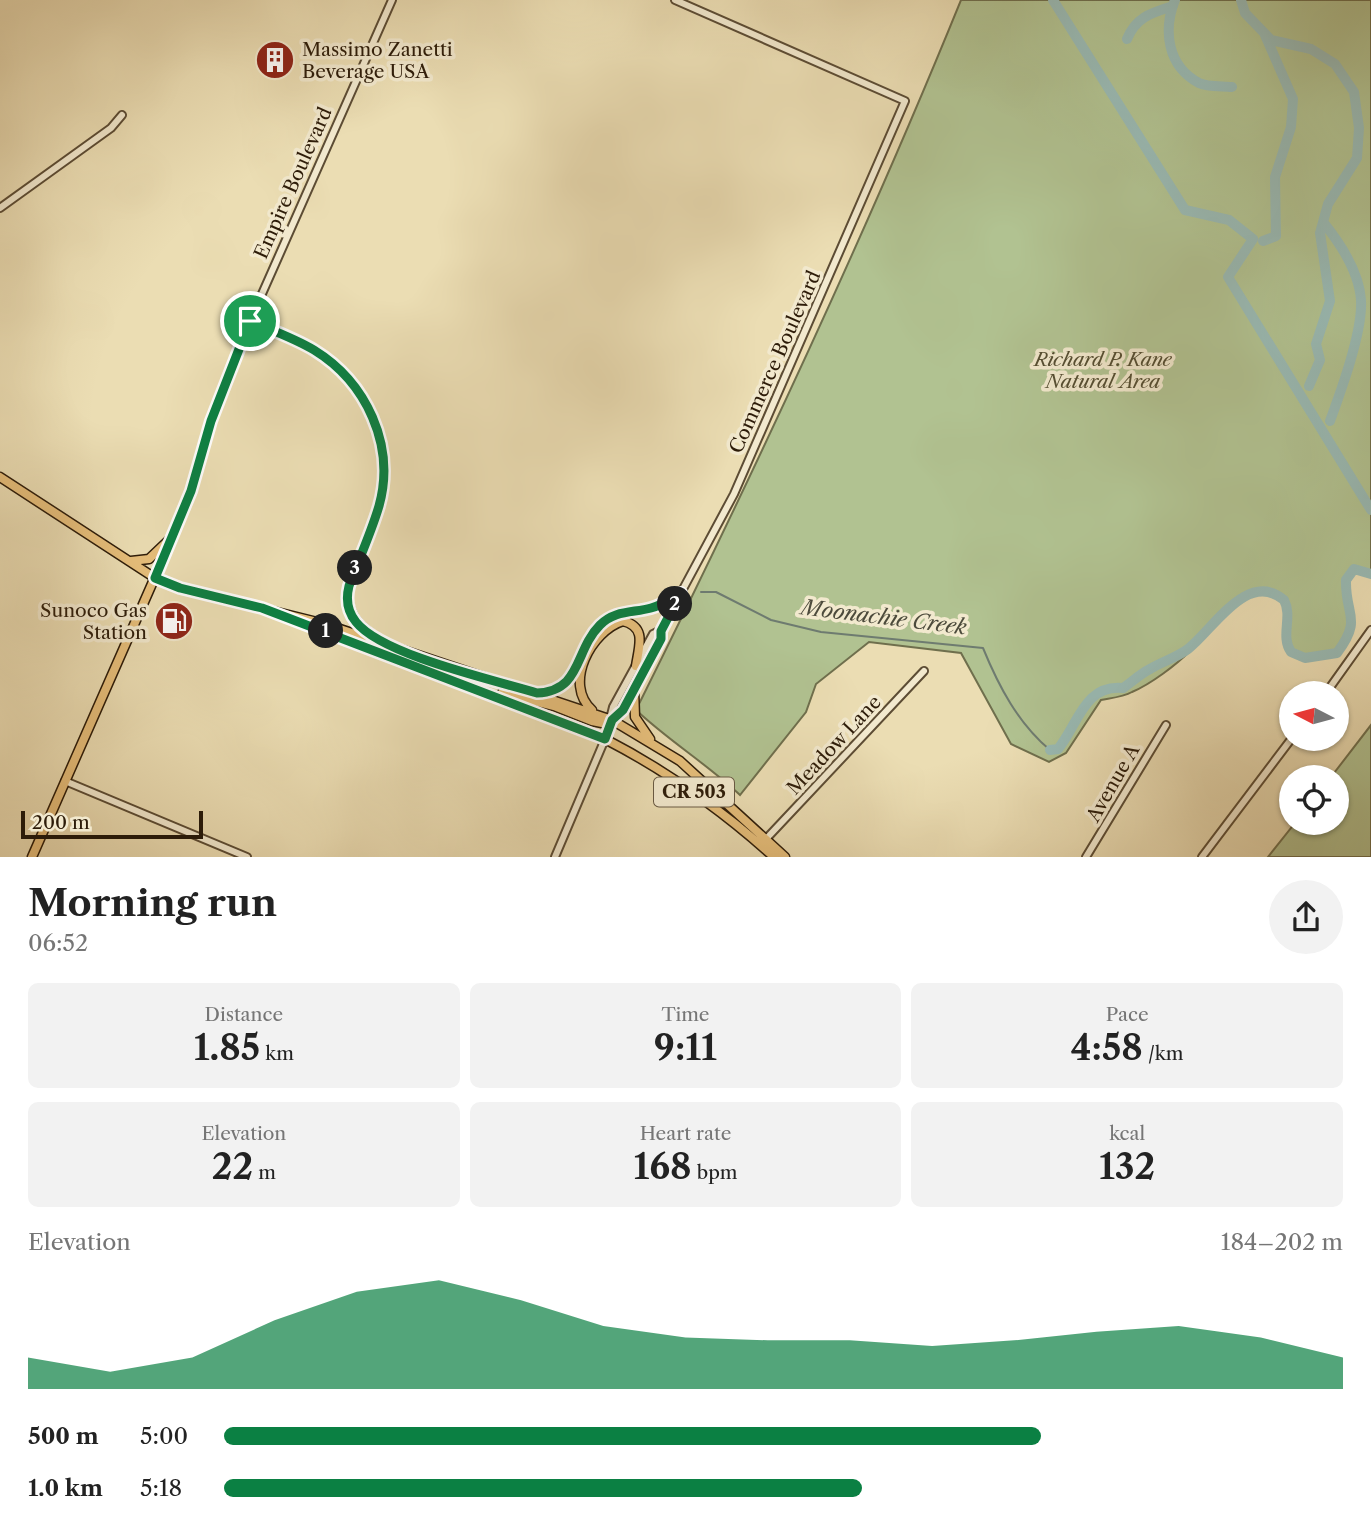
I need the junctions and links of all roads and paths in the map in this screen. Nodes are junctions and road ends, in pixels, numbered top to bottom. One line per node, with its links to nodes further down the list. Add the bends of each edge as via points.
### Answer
1 (392, 0): 5 (street, Empire Boulevard)
2 (675, 0): 10 (street, Commerce Boulevard, via 905,101 745,469)
3 (122, 115): 4 (street, via 111,128)
4 (0, 208)
5 (250, 321): 7 (main road, Empire Boulevard); 14 (main road, via 326,358 351,382 373,418 383,455 382,491 347,601 356,623)
6 (0, 477): 8 (main road, CR 503)
7 (173, 536): 8 (main road, via 149,559); 9 (main road, Empire Boulevard)
8 (128, 561): 9 (main road, CR 503)
9 (155, 578): 11 (main road, CR 503); 27 (main road, Empire Boulevard)
10 (681, 593): 13 (street, Commerce Boulevard); 20 (main road, via 660,605 619,613 603,622 564,685)
11 (262, 608): 14 (main road, CR 503); 18 (main road, CR 503)
12 (1371, 630): 17 (street)
13 (661, 631): 15 (street, Commerce Boulevard, via 653,634); 19 (street, Commerce Boulevard)
14 (387, 645): 20 (main road, CR 503)
15 (636, 666): 21 (main road, via 641,636 637,628 623,621 598,635 580,675 586,705); 22 (street, Commerce Boulevard, via 613,707)
16 (924, 671): 28 (street, Meadow Lane)
17 (1335, 681)
18 (478, 689): 22 (main road, via 554,706 592,721); 24 (main road, CR 503)
19 (634, 689): 22 (street, Commerce Boulevard); 25 (main road, via 635,717)
20 (537, 693): 21 (main road, CR 503)
21 (594, 712): 22 (main road, CR 503)
22 (612, 720): 24 (street); 25 (main road, CR 503)
23 (1166, 724): 34 (street, Avenue A)
24 (605, 739): 31 (street); 32 (main road, CR 503, via 698,795)
25 (652, 741): 28 (main road, CR 503)
26 (1282, 751): 35 (street)
27 (65, 781): 29 (main road, Empire Boulevard); 30 (street)
28 (766, 839): 33 (main road, CR 503)
29 (32, 857)
30 (247, 857)
31 (555, 857)
32 (774, 857)
33 (785, 857)
34 (1086, 857)
35 (1202, 857)

